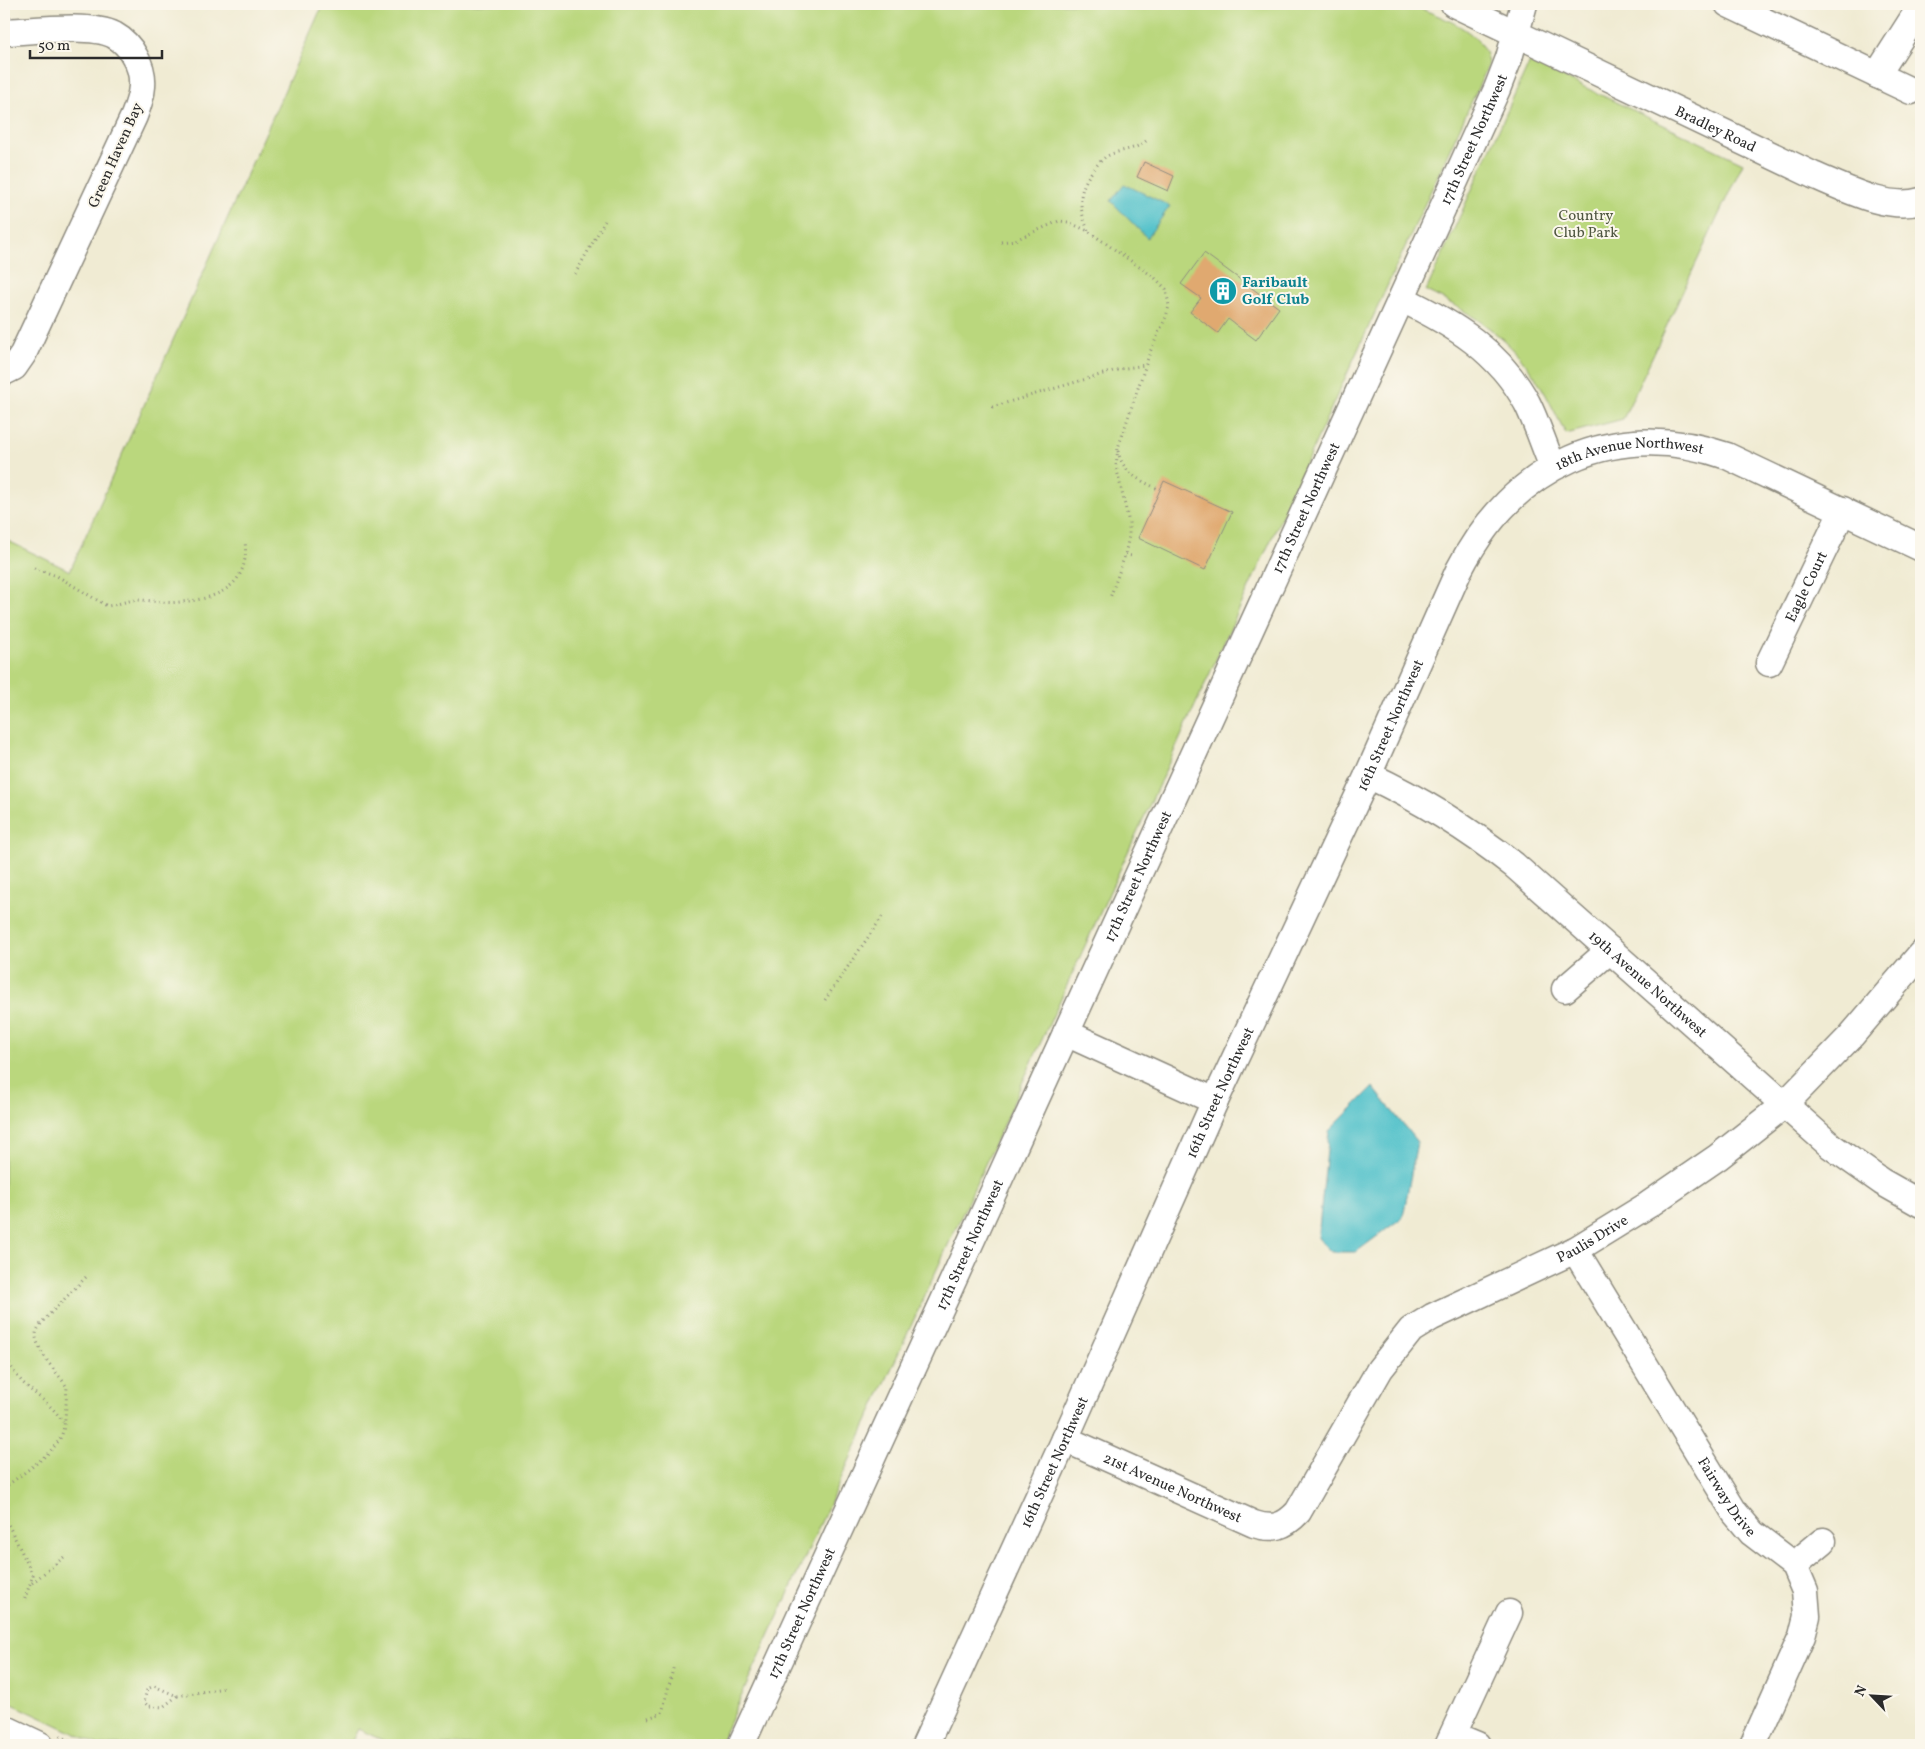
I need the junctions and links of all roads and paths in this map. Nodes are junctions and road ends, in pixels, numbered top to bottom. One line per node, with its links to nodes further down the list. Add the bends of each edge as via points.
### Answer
1 (1454, 4): 6 (street, Bradley Road)
2 (1524, 4): 6 (street, 17th Street Northwest)
3 (1728, 4): 7 (street)
4 (1921, 6): 7 (street)
5 (4, 32): 17 (street, Green Haven Bay, via 86,29 106,32 121,40 152,72 23,354 14,367)
6 (1517, 33): 10 (street, Bradley Road, via 1856,193 1894,203); 15 (street, 17th Street Northwest, via 1497,89)
7 (1877, 75): 8 (street)
8 (1911, 91)
9 (1146, 141): 12 (path, via 1132,150 1106,157 1088,176 1080,198)
10 (1921, 201)
11 (604, 221): 14 (path)
12 (1088, 231): 13 (path, via 1079,225 1059,222 1015,240); 16 (path, via 1166,289 1169,306)
13 (1001, 242)
14 (575, 274)
15 (1402, 300): 20 (street, 18th Avenue Northwest, via 1465,333 1507,372 1527,404); 36 (street, 17th Street Northwest)
16 (1146, 365): 18 (path, via 1120,369); 19 (path)
17 (4, 372)
18 (992, 407)
19 (1118, 448): 21 (path, via 1126,470); 25 (path, via 1116,466 1129,522)
20 (1553, 467): 22 (street, 18th Avenue Northwest, via 1616,445 1672,443 1728,456); 30 (street, 16th Street Northwest, via 1506,502 1477,539 1459,570)
21 (1160, 490)
22 (1843, 510): 24 (street, 18th Avenue Northwest); 29 (street, Eagle Court)
23 (245, 541): 27 (path, via 246,565 230,587 213,595 179,603 140,600 108,606 57,576)
24 (1921, 548)
25 (1125, 555): 26 (path); 28 (path)
26 (1133, 556)
27 (34, 568)
28 (1110, 598)
29 (1770, 663)
30 (1368, 775): 32 (street, 19th Avenue Northwest, via 1432,806 1478,837 1514,864); 37 (street, 16th Street Northwest)
31 (882, 917): 35 (path)
32 (1610, 950): 34 (street); 38 (street, 19th Avenue Northwest)
33 (1921, 954): 38 (street, Paulis Drive, via 1851,1036)
34 (1565, 989)
35 (825, 1000)
36 (1066, 1033): 37 (street); 62 (street, 17th Street Northwest)
37 (1215, 1101): 44 (street, 16th Street Northwest)
38 (1784, 1105): 39 (street, 19th Avenue Northwest, via 1831,1146 1882,1182); 40 (street, Paulis Drive, via 1718,1157)
39 (1921, 1204)
40 (1575, 1250): 48 (street, Paulis Drive, via 1411,1330 1380,1369 1298,1512); 51 (street, Fairway Drive, via 1735,1513 1752,1533)
41 (87, 1276): 43 (path, via 38,1327 36,1336 67,1387)
42 (4, 1349): 43 (path, via 18,1378)
43 (63, 1422): 45 (path, via 60,1438 53,1447)
44 (1065, 1439): 48 (street, 21st Avenue Northwest, via 1254,1524 1267,1528); 63 (street, 16th Street Northwest)
45 (4, 1488): 46 (path)
46 (4, 1495)
47 (4, 1516): 52 (path, via 30,1564)
48 (1281, 1526)
49 (1823, 1541): 51 (street)
50 (64, 1557): 52 (path)
51 (1794, 1565): 65 (street, Fairway Drive, via 1805,1591 1807,1616 1802,1636)
52 (32, 1583): 53 (path)
53 (24, 1601)
54 (1509, 1613): 60 (street)
55 (674, 1665): 58 (path, via 662,1712)
56 (224, 1688): 57 (path)
57 (177, 1696): 57 (path, via 154,1686 146,1689 144,1702 154,1708 163,1707)
58 (648, 1718)
59 (4, 1728): 61 (street)
60 (1451, 1740): 64 (street)
61 (40, 1745)
62 (740, 1745)
63 (924, 1745)
64 (1476, 1745)
65 (1753, 1745)

